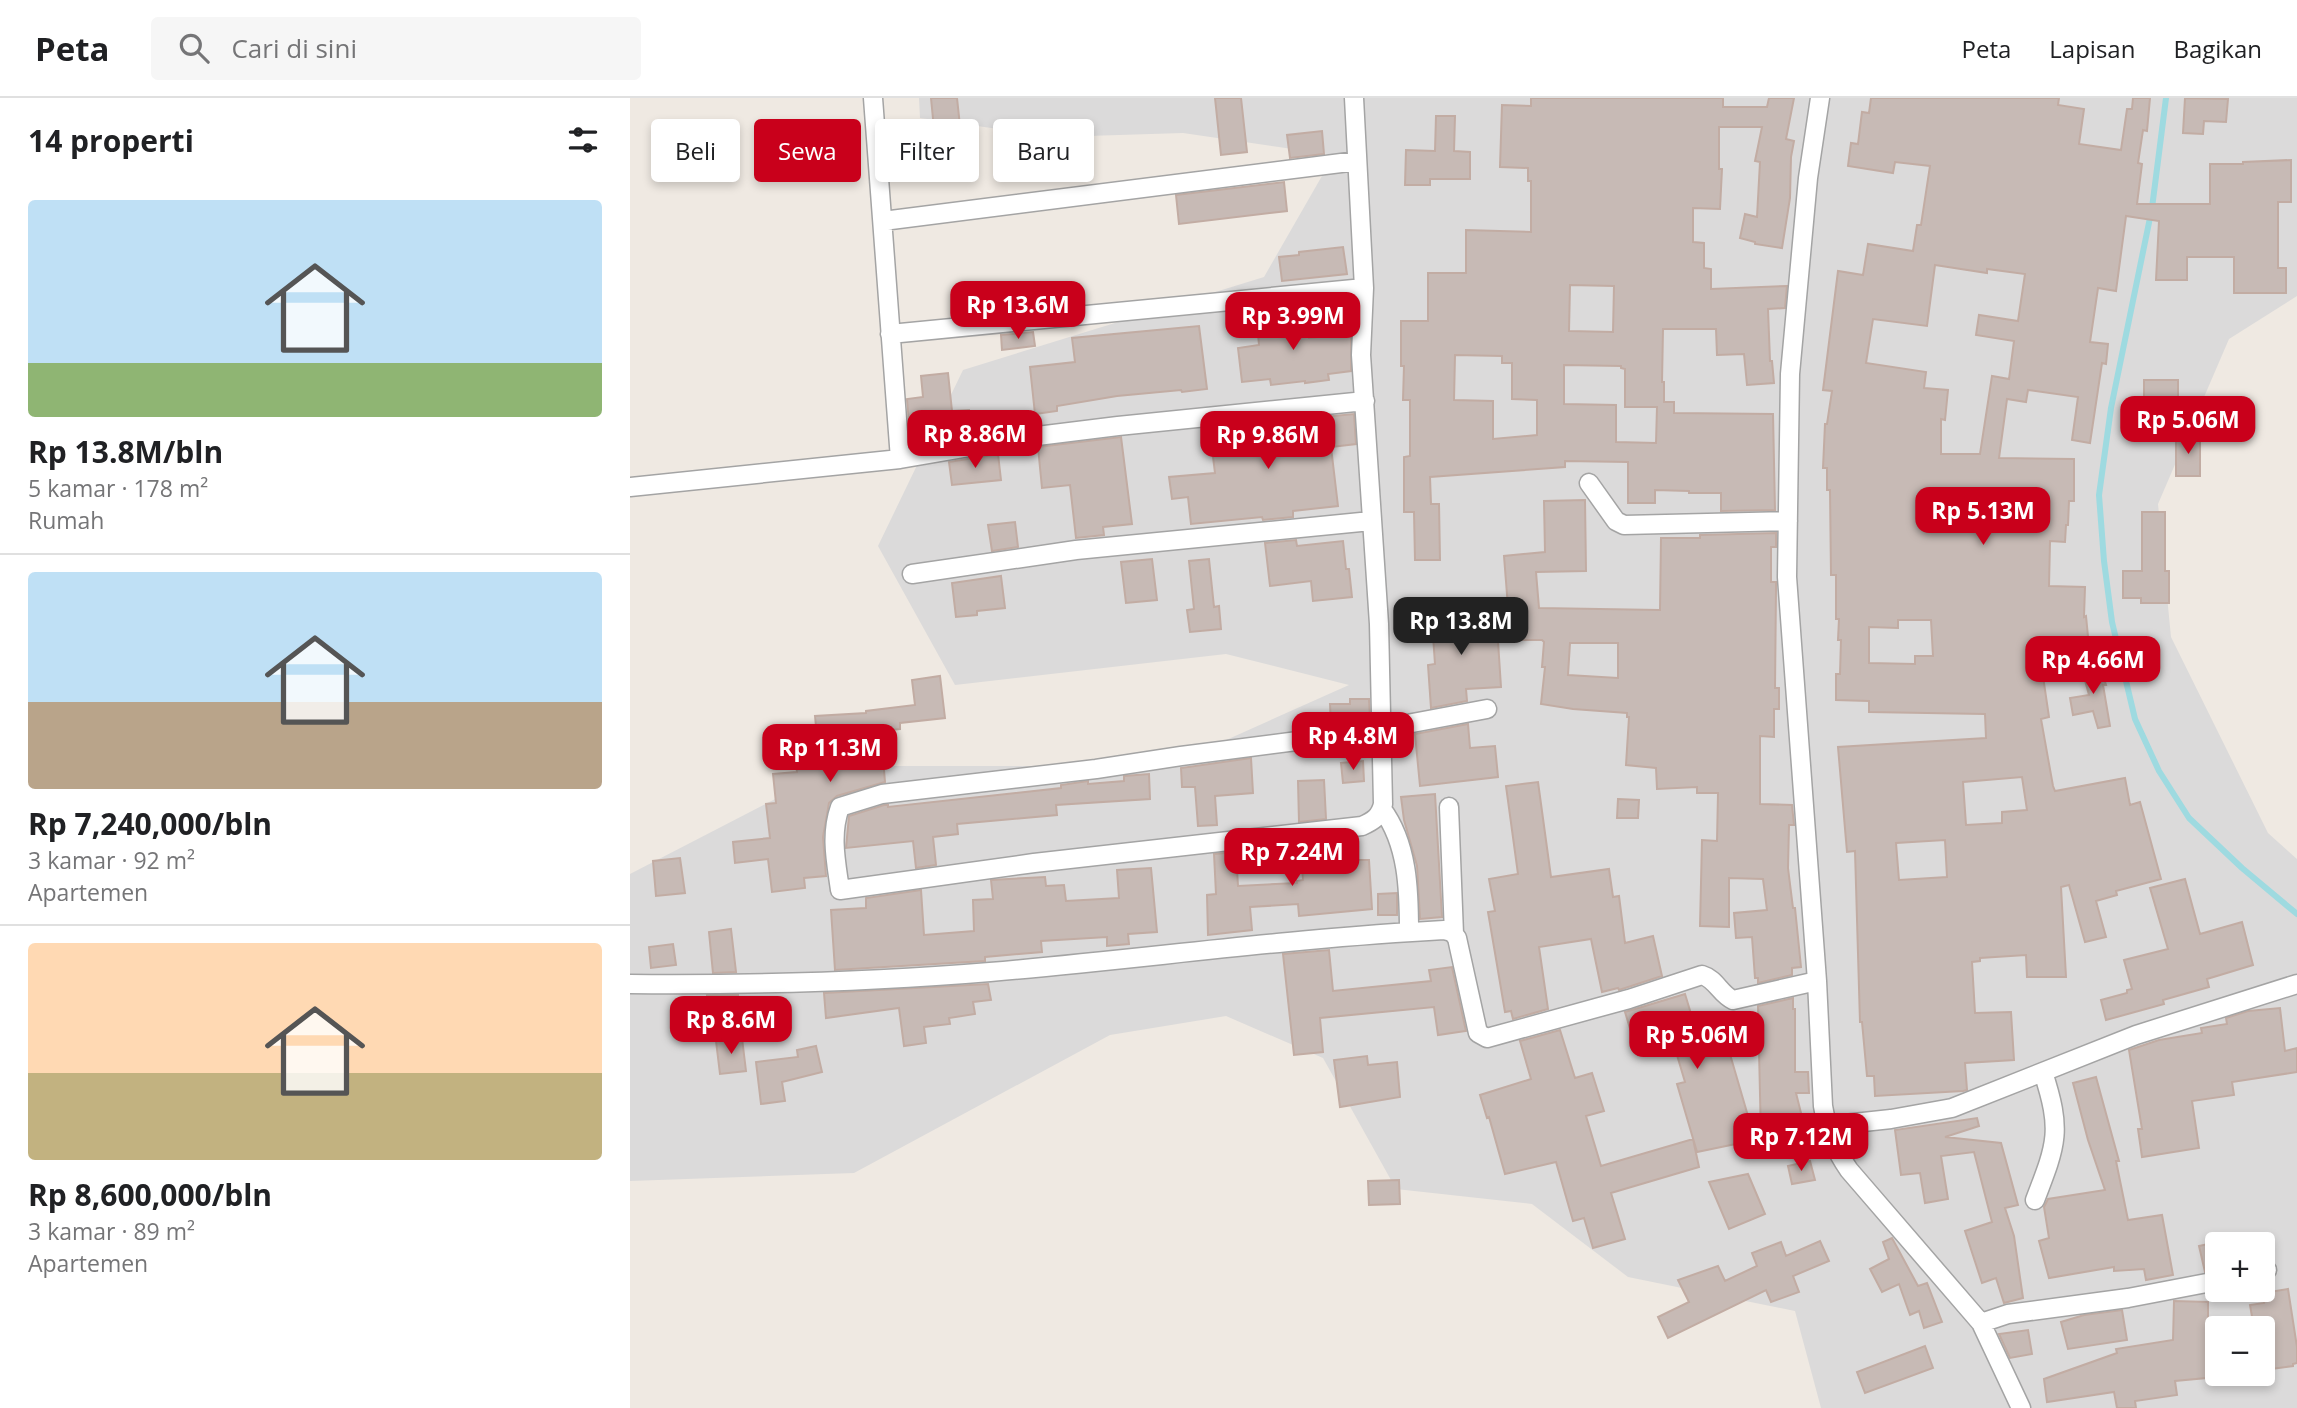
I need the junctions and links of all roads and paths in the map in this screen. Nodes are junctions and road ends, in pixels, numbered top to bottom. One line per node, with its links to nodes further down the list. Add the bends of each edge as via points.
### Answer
1 (873, 98): 5 (street)
2 (1354, 98): 4 (street)
3 (1820, 98): 13 (street, via 1790,373)
4 (1357, 161): 5 (street); 6 (street)
5 (883, 221): 7 (street)
6 (1364, 288): 7 (street); 8 (street, via 1361,355)
7 (890, 334): 9 (street)
8 (1365, 401): 9 (street, via 1062,433); 12 (street)
9 (900, 459): 11 (street)
10 (1589, 483): 13 (street, via 1616,521 1624,525)
11 (630, 487)
12 (1371, 522): 14 (street, via 1076,550); 16 (street)
13 (1788, 522): 21 (street, via 1787,577)
14 (912, 574)
15 (1487, 709): 16 (street)
16 (1382, 729): 18 (street); 18 (street, via 882,794 840,807 833,837 840,890 1362,826 1377,818)
17 (1449, 807): 20 (street)
18 (1382, 809): 19 (street, via 1400,842 1409,896)
19 (1409, 932): 20 (street, via 1444,930); 22 (street, via 964,974 842,982)
20 (1454, 934): 21 (street, via 1478,1033 1484,1038 1702,975 1733,1000)
21 (1817, 981): 25 (street)
22 (630, 984)
23 (2297, 984): 24 (street, via 2136,1035)
24 (2043, 1072): 25 (street, via 1952,1108); 26 (street, via 2053,1104 2055,1140)
25 (1826, 1126): 28 (street, via 1849,1170)
26 (2035, 1200)
27 (2205, 1283): 28 (street, via 2008,1314)
28 (1982, 1323): 29 (street)
29 (2021, 1408)

